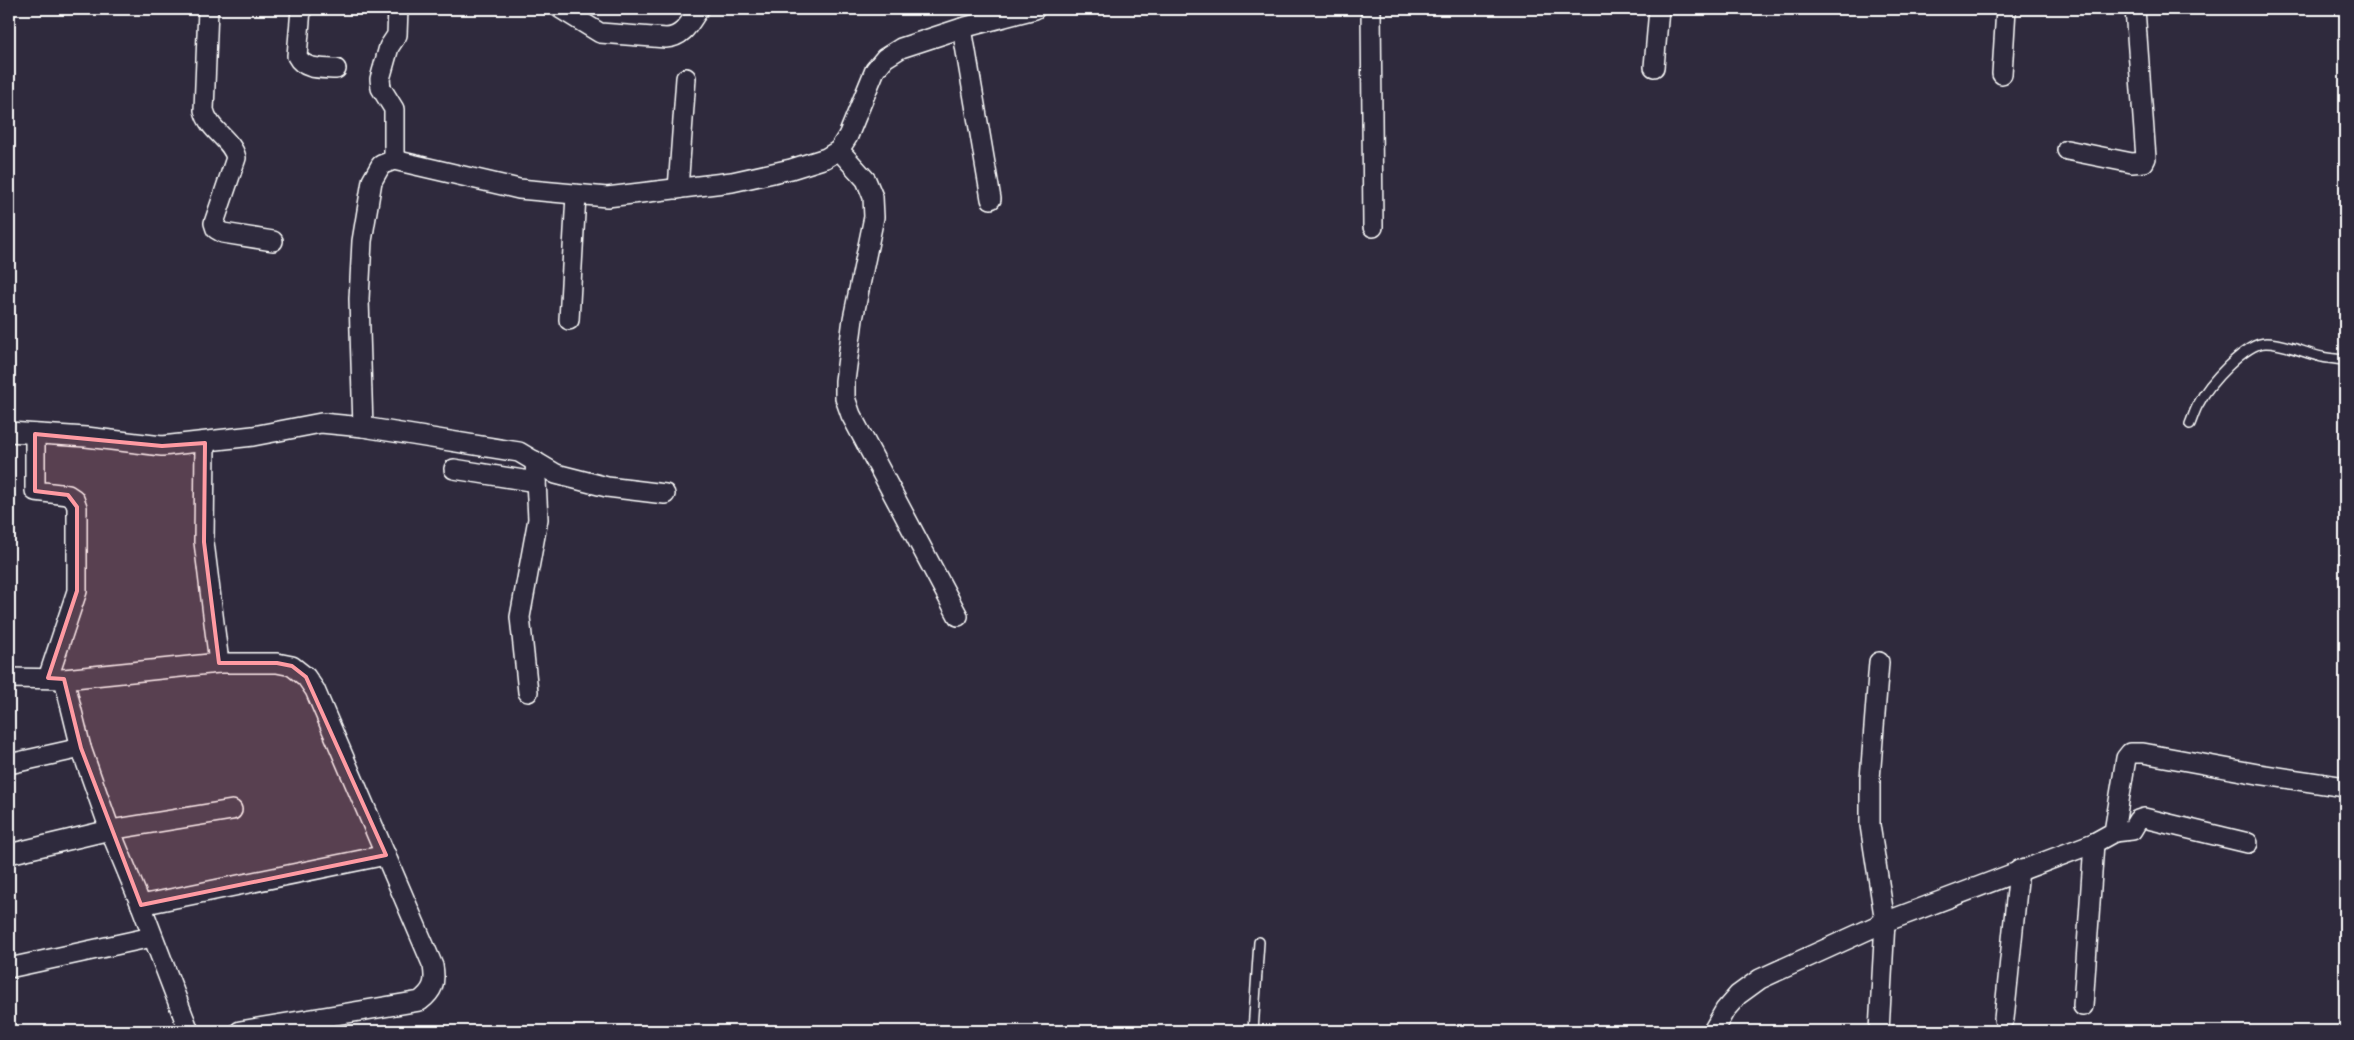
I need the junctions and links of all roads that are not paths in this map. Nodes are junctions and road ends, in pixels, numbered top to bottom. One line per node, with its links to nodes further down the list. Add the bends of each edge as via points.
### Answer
1 (208, 9): 23 (street, via 204,110 209,125 236,158 214,223 216,230 223,233)
2 (301, 9): 13 (street, via 297,56 300,63)
3 (398, 9): 18 (street, via 397,35 389,47 380,79 381,88 394,109)
4 (560, 9): 5 (street, via 600,33 674,38 682,33)
5 (699, 9)
6 (1035, 9): 11 (street)
7 (1371, 9): 22 (street)
8 (1659, 9): 12 (street)
9 (2006, 9): 14 (street)
10 (2135, 9): 17 (street, via 2146,158 2144,162 2132,163)
11 (962, 28): 16 (street, via 900,48 885,58 874,70 848,136); 21 (street)
12 (1654, 67)
13 (336, 69)
14 (2002, 74)
15 (686, 78): 19 (street)
16 (839, 150): 19 (street, via 826,158 791,169 732,182); 35 (street, via 866,180 873,197 874,217 853,319 845,398)
17 (2068, 150)
18 (394, 160): 20 (street, via 519,189); 27 (street, via 381,165 372,181 362,241 359,299)
19 (678, 189): 20 (street, via 607,197)
20 (576, 195): 24 (street)
21 (991, 198)
22 (1373, 227)
23 (273, 241)
24 (569, 320)
25 (2345, 360): 26 (lane, via 2266,343 2257,345 2247,350 2216,379 2198,403)
26 (2190, 424)
27 (363, 427): 30 (street, via 322,423); 31 (street, via 519,452)
28 (9, 432): 29 (street)
29 (35, 434): 30 (street, via 162,446); 39 (street, via 35,491 68,496 74,499 77,507 77,590)
30 (205, 443): 37 (street, via 204,542)
31 (535, 461): 33 (street); 34 (street, via 556,474 607,487)
32 (454, 469): 33 (street)
33 (536, 482): 40 (street, via 536,529 520,617)
34 (665, 494)
35 (958, 616)
36 (1879, 662): 53 (street, via 1870,779 1870,825)
37 (219, 663): 39 (street); 50 (street, via 277,663 292,666 306,677 315,690)
38 (9, 678): 39 (street)
39 (56, 679): 41 (street)
40 (528, 692)
41 (81, 748): 42 (street); 45 (street)
42 (9, 764)
43 (2345, 787): 46 (street, via 2134,752 2126,758)
44 (232, 810): 45 (street)
45 (110, 830): 49 (street); 52 (street)
46 (2114, 832): 47 (street); 48 (street, via 2132,830 2138,820 2144,818)
47 (2094, 843): 51 (street); 57 (street)
48 (2248, 843)
49 (9, 854)
50 (386, 855): 52 (street); 60 (street, via 433,966 435,981 430,994 420,1001)
51 (2019, 870): 53 (street); 58 (street)
52 (141, 905): 54 (street)
53 (1885, 922): 62 (street, via 1760,979 1738,995); 63 (street)
54 (152, 937): 56 (street); 59 (street)
55 (1259, 942): 61 (lane)
56 (9, 968)
57 (2083, 1006)
58 (2004, 1019)
59 (189, 1031)
60 (240, 1031)
61 (1253, 1031)
62 (1713, 1031)
63 (1879, 1031)

